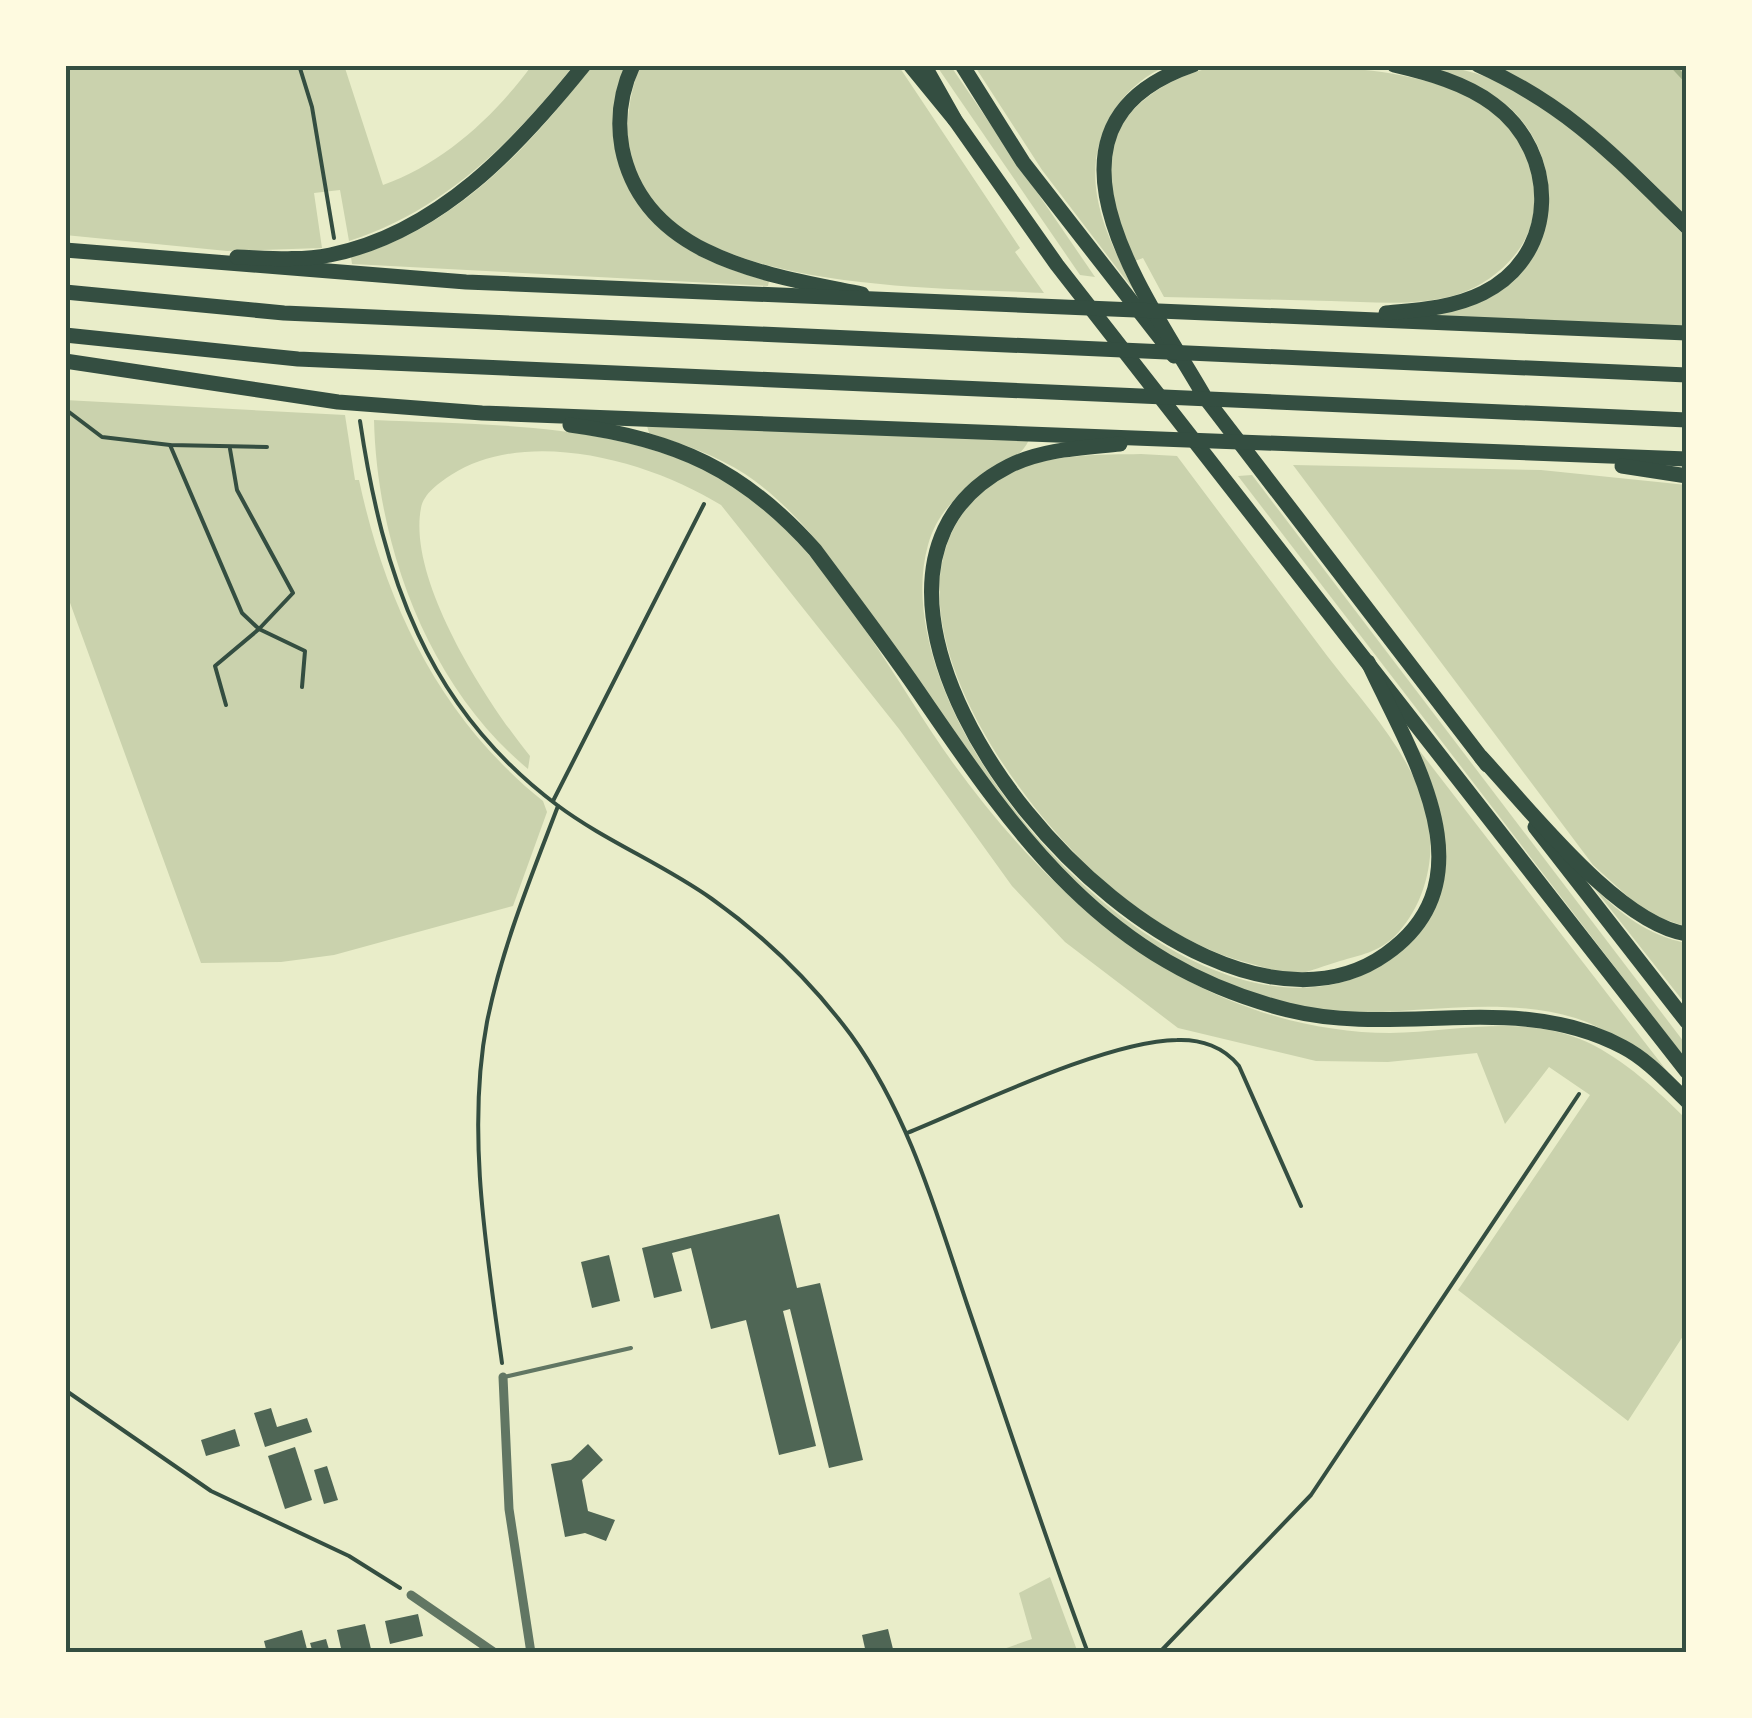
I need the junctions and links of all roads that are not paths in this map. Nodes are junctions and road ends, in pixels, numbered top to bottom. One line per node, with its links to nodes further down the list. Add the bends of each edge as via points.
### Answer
1 (584, 65): 12 (highway, via 499,160 418,222 377,240 300,258)
2 (633, 65): 14 (highway, via 620,111 622,149 636,186 663,223 734,264)
3 (910, 65): 9 (highway)
4 (924, 65): 9 (highway)
5 (962, 65): 20 (highway, via 1023,162)
6 (1193, 65): 20 (highway, via 1136,96 1118,116 1106,144 1102,184 1124,250)
7 (1394, 65): 15 (highway, via 1475,92 1520,130 1542,181 1540,223 1521,262 1482,294 1436,308)
8 (1478, 65): 10 (highway, via 1589,130)
9 (956, 120): 27 (highway, via 1057,265)
10 (1687, 227)
11 (65, 250): 12 (highway)
12 (128, 256): 14 (highway, via 466,282)
13 (65, 292): 19 (highway, via 284,314)
14 (910, 304): 15 (highway)
15 (1322, 318): 16 (highway)
16 (1687, 333)
17 (65, 335): 22 (highway, via 298,360)
18 (65, 362): 21 (highway, via 338,402)
19 (1687, 375)
20 (1203, 394): 28 (highway)
21 (482, 412): 23 (highway); 32 (highway, via 641,438 694,455 760,494 815,550 1022,840 1092,907 1166,959 1254,1000 1318,1016 1518,1016 1556,1022 1626,1048)
22 (1687, 420)
23 (1178, 439): 24 (highway); 27 (highway, via 1061,450 1013,464 954,512 934,558 930,619 946,674 995,766 1058,845 1111,897 1219,961 1292,981 1336,979 1370,965 1393,950 1424,910 1437,876 1440,839 1431,798)
24 (1529, 453): 25 (highway); 26 (highway)
25 (1687, 460)
26 (1687, 476)
27 (1368, 662): 31 (highway)
28 (1481, 757): 29 (highway, via 1622,904 1655,925); 30 (highway)
29 (1687, 934)
30 (1687, 1022)
31 (1687, 1072)
32 (1687, 1101)
33 (631, 1348): 34 (lane)
34 (504, 1377): 37 (street, via 509,1509)
35 (411, 1595): 36 (street)
36 (495, 1653)
37 (531, 1653)

